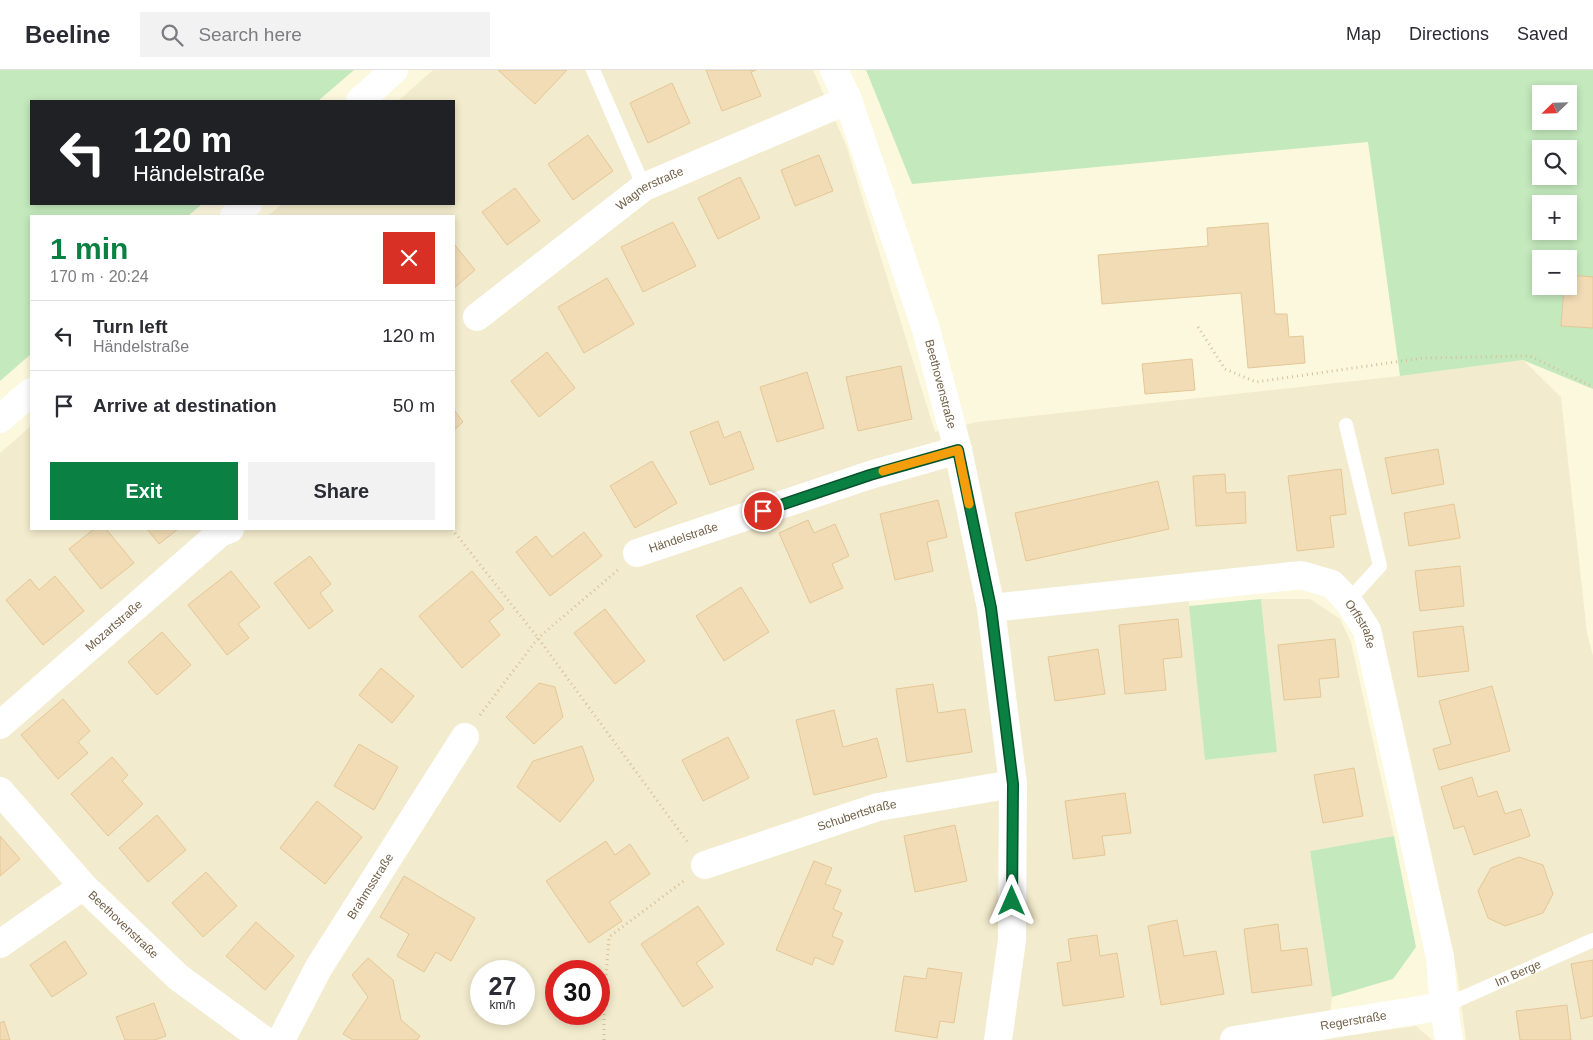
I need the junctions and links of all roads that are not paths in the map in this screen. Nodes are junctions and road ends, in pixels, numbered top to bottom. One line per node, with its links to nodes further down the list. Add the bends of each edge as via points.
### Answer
1 (394, 70): 4 (street)
2 (593, 70): 6 (lane)
3 (834, 70): 5 (street, Beethovenstraße)
4 (361, 100)
5 (848, 100): 6 (street, Wagnerstraße); 13 (street, Beethovenstraße, via 926,329)
6 (644, 187): 9 (street, Wagnerstraße)
7 (247, 205): 8 (street)
8 (235, 215)
9 (477, 318)
10 (30, 393): 11 (street)
11 (0, 419)
12 (1346, 425): 16 (lane, via 1380,566)
13 (958, 450): 15 (street, Händelstraße, via 870,475); 17 (street, Beethovenstraße)
14 (228, 530): 18 (street, Mozartstraße, via 220,533)
15 (637, 553)
16 (1348, 601): 17 (street, Orffstraße, via 1332,584 1301,575); 26 (street, Orffstraße, via 1367,630 1440,957)
17 (991, 608): 20 (street, Beethovenstraße)
18 (0, 725)
19 (464, 737): 28 (street, Brahmsstraße, via 319,967)
20 (1013, 784): 22 (street, Schubertstraße, via 878,806); 29 (street, Beethovenstraße, via 1012,940)
21 (0, 791): 23 (street, Beethovenstraße)
22 (705, 865)
23 (83, 886): 25 (street); 27 (street, Beethovenstraße, via 178,977)
24 (1593, 940): 26 (lane, Im Berge)
25 (0, 944)
26 (1444, 1006): 30 (street, Regerstraße); 31 (street, Orffstraße)
27 (264, 1040)
28 (281, 1040)
29 (998, 1040)
30 (1234, 1040)
31 (1449, 1040)

